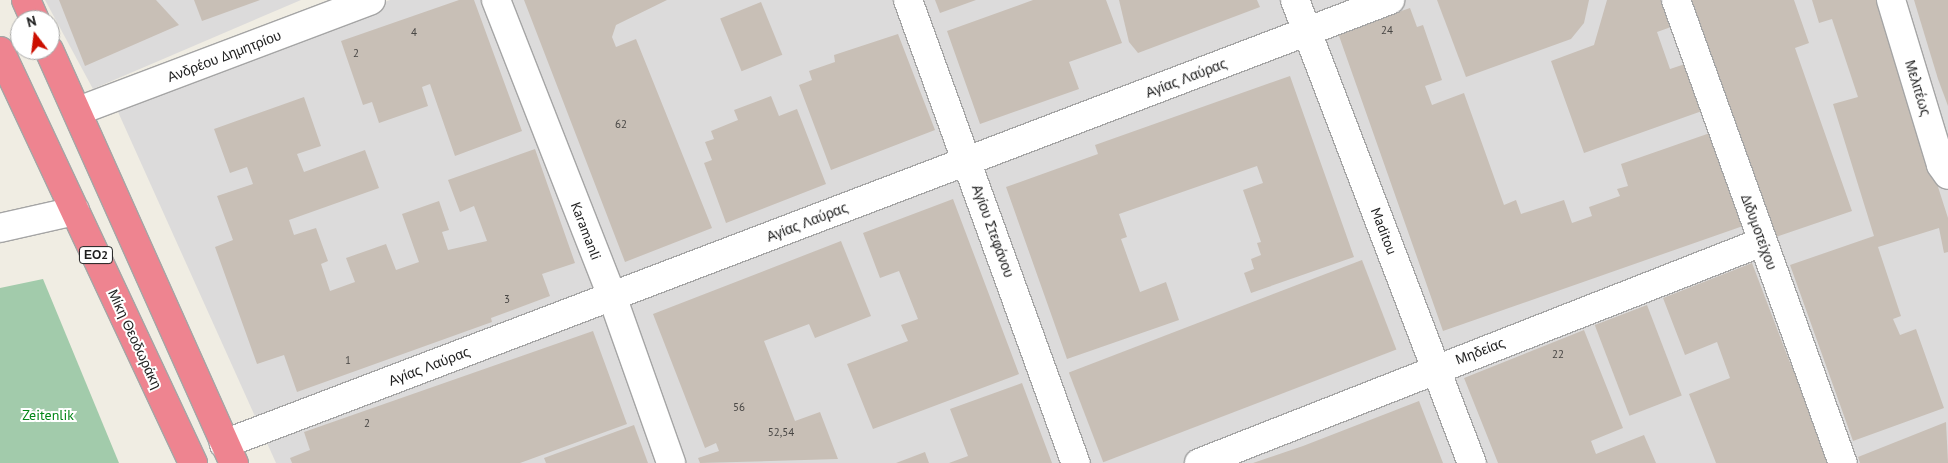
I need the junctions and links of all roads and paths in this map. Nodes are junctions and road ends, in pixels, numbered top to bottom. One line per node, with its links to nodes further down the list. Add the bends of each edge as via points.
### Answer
1 (371, 0): 11 (street, Ανδρέου Δημητρίου)
2 (496, 0): 17 (street, Karamanli)
3 (908, 0): 12 (street, Αγίου Στεφάνου)
4 (1295, 0): 8 (street, Maditou)
5 (1390, 0): 8 (street, Αγίας Λαύρας)
6 (1676, 0): 16 (street, Διδυμοτείχου)
7 (1891, 0): 13 (street, Μελιτέως, via 1941,165)
8 (1306, 32): 12 (street, Αγίας Λαύρας); 18 (street, Maditou)
9 (0, 51): 14 (highway, Μίκη Θεοδωράκη / ΕΟ2)
10 (54, 60): 11 (highway)
11 (78, 111): 19 (highway)
12 (968, 161): 17 (street, Αγίας Λαύρας); 22 (street, Αγίου Στεφάνου)
13 (1948, 175)
14 (75, 211): 15 (street); 20 (highway, Μίκη Θεοδωράκη / ΕΟ2)
15 (0, 228)
16 (1762, 242): 18 (street, Μηδείας); 25 (street, Διδυμοτείχου)
17 (612, 296): 19 (street, Αγίας Λαύρας); 21 (street, Karamanli)
18 (1437, 368): 23 (street, Μηδείας); 24 (street, Maditou)
19 (229, 454)
20 (188, 462)
21 (671, 463)
22 (1076, 463)
23 (1198, 463)
24 (1472, 463)
25 (1843, 463)

